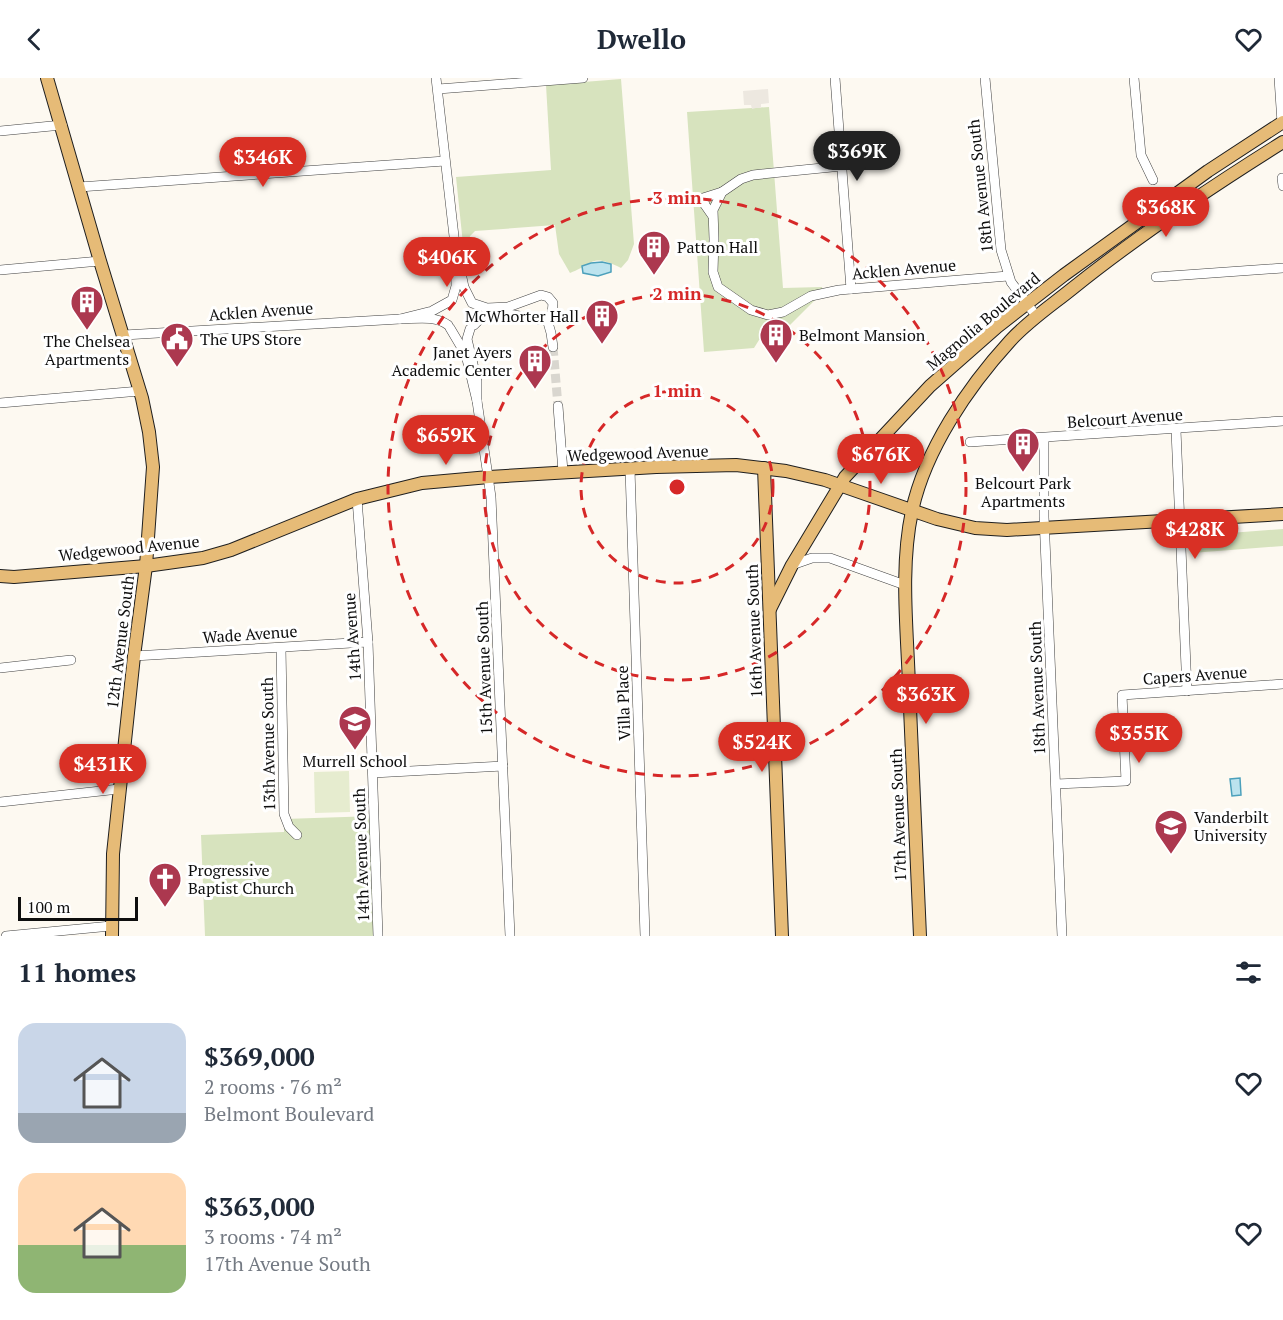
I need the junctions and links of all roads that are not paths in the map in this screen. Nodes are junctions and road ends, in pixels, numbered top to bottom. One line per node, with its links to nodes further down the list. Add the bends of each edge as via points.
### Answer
1 (47, 78): 11 (main road, 12th Avenue South)
2 (436, 78): 9 (street)
3 (583, 78): 8 (street)
4 (835, 78): 15 (street)
5 (985, 78): 22 (street, 18th Avenue South, via 998,235)
6 (1134, 78): 16 (street, via 1141,155)
7 (1279, 78): 10 (street)
8 (546, 79): 9 (street)
9 (438, 89): 14 (street)
10 (1283, 122): 28 (main road, Magnolia Boulevard, via 1130,226)
11 (62, 125): 12 (street); 17 (main road, 12th Avenue South)
12 (0, 131)
13 (1283, 142): 29 (main road, Magnolia Boulevard, via 1148,232)
14 (445, 161): 17 (street); 18 (street)
15 (842, 166): 24 (street); 24 (street, Acklen Avenue, via 753,175 722,192 712,215 713,272 721,290 762,315 777,315 811,296)
16 (1153, 180)
17 (79, 187): 19 (main road, 12th Avenue South)
18 (454, 245): 26 (street, via 456,289); 27 (street)
19 (100, 261): 21 (street); 34 (main road, 12th Avenue South)
20 (1283, 268): 23 (street)
21 (0, 270)
22 (1008, 276): 24 (street, Acklen Avenue); 28 (street, 18th Avenue South)
23 (1156, 277)
24 (851, 289)
25 (540, 296): 27 (street, via 503,308); 31 (street, via 528,308 531,315); 31 (street, via 550,298 554,306 553,312)
26 (450, 302): 27 (street, via 459,298); 30 (street, Acklen Avenue); 32 (street, via 444,313)
27 (472, 303): 33 (street, via 477,313)
28 (1027, 304): 29 (street, 18th Avenue South); 48 (main road, Magnolia Boulevard, via 930,386)
29 (1037, 317): 50 (main road, Magnolia Boulevard, via 1010,341 966,396 929,459)
30 (400, 319): 32 (street, Acklen Avenue, via 434,319); 34 (street, Acklen Avenue)
31 (542, 320): 33 (street, via 497,314 479,319); 35 (street, via 551,333)
32 (449, 327): 33 (street, via 459,331); 37 (street, 15th Avenue South, via 466,355)
33 (472, 327): 37 (street, 15th Avenue South, via 467,339 477,381)
34 (124, 335): 36 (main road, 12th Avenue South)
35 (553, 347)
36 (140, 391): 38 (street); 55 (main road, 12th Avenue South, via 153,467)
37 (477, 400): 47 (street, 15th Avenue South)
38 (0, 404)
39 (558, 406): 46 (street)
40 (1283, 421): 41 (street, Belcourt Avenue)
41 (1176, 430): 42 (street, Belcourt Avenue); 52 (street)
42 (1044, 438): 43 (street, Belcourt Avenue); 53 (street, 18th Avenue South)
43 (970, 442)
44 (630, 468): 45 (main road, Wedgewood Avenue); 46 (main road, Wedgewood Avenue); 76 (street, Villa Place)
45 (764, 468): 48 (main road, Wedgewood Avenue); 58 (main road, 16th Avenue South)
46 (563, 472): 47 (main road, Wedgewood Avenue)
47 (489, 477): 49 (main road, Wedgewood Avenue, via 422,483); 66 (street, 15th Avenue South)
48 (840, 486): 50 (main road, Wedgewood Avenue); 54 (main road, Magnolia Boulevard)
49 (357, 499): 55 (main road, Wedgewood Avenue, via 231,550); 59 (street, 14th Avenue)
50 (912, 512): 53 (main road, Wedgewood Avenue, via 975,528); 57 (main road, 17th Avenue South)
51 (1283, 513): 52 (main road, Wedgewood Avenue)
52 (1180, 520): 53 (main road, Wedgewood Avenue); 65 (street)
53 (1045, 529): 68 (street, 18th Avenue South)
54 (792, 565): 57 (street, via 812,558 830,558); 58 (main road, Magnolia Boulevard)
55 (146, 566): 56 (main road, Wedgewood Avenue); 61 (main road, 12th Avenue South)
56 (0, 576)
57 (905, 585): 78 (main road, 17th Avenue South)
58 (770, 609): 77 (main road, 16th Avenue South)
59 (368, 642): 60 (street, Wade Avenue); 67 (street, 14th Avenue)
60 (281, 648): 61 (street, Wade Avenue); 71 (street, 13th Avenue South, via 284,814)
61 (134, 656): 69 (main road, 12th Avenue South)
62 (71, 660): 63 (street)
63 (0, 668)
64 (1283, 684): 65 (street, Capers Avenue)
65 (1187, 691): 68 (street, Capers Avenue, via 1122,695 1126,781)
66 (503, 766): 67 (street); 75 (street, 15th Avenue South)
67 (373, 773): 74 (street, 14th Avenue South)
68 (1056, 784): 79 (street, 18th Avenue South)
69 (119, 789): 70 (street); 72 (main road, 12th Avenue South, via 112,864)
70 (0, 802)
71 (297, 835)
72 (112, 931): 73 (street)
73 (6, 936)
74 (378, 936)
75 (510, 936)
76 (645, 936)
77 (782, 936)
78 (920, 936)
79 (1062, 936)

